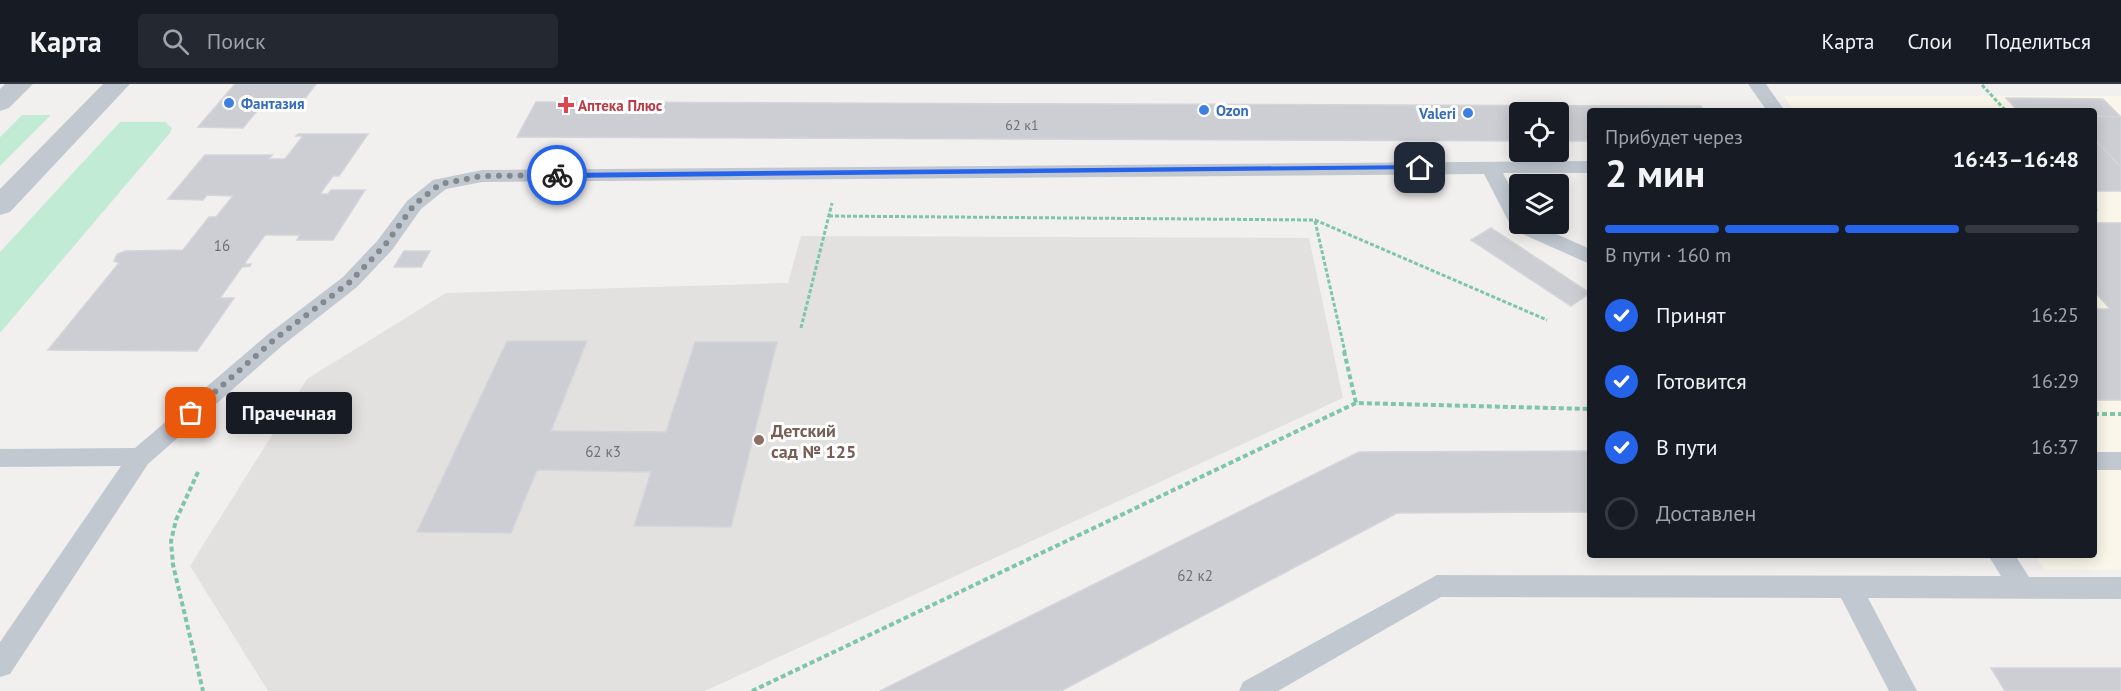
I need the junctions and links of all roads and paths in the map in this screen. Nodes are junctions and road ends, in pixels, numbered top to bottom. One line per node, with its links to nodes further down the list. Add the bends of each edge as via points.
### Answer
1 (20, 84): 5 (street)
2 (117, 84): 11 (street)
3 (1757, 84): 6 (lane)
4 (1982, 85): 7 (path)
5 (0, 103)
6 (1774, 108)
7 (2003, 108)
8 (1490, 167): 9 (lane); 10 (lane); 14 (lane, via 1520,225)
9 (1587, 167)
10 (840, 173): 12 (path); 21 (lane, via 482,176 440,184 414,205 385,245 350,282 275,339)
11 (0, 206)
12 (829, 216): 13 (path); 16 (path)
13 (1315, 220): 15 (path); 17 (path)
14 (1587, 255)
15 (1547, 320)
16 (801, 328)
17 (1356, 403): 18 (path); 32 (path)
18 (1587, 409)
19 (2097, 414): 20 (path)
20 (2121, 414)
21 (140, 457): 22 (lane); 30 (lane)
22 (0, 458)
23 (2097, 461): 24 (lane)
24 (2121, 462)
25 (198, 472): 31 (path, via 176,519 171,541 172,565)
26 (2003, 558): 29 (lane)
27 (1849, 588): 29 (lane); 33 (lane, via 1437,586); 34 (lane)
28 (2121, 588): 29 (lane)
29 (2023, 589)
30 (0, 665)
31 (203, 691)
32 (752, 691)
33 (1253, 691)
34 (1903, 691)

